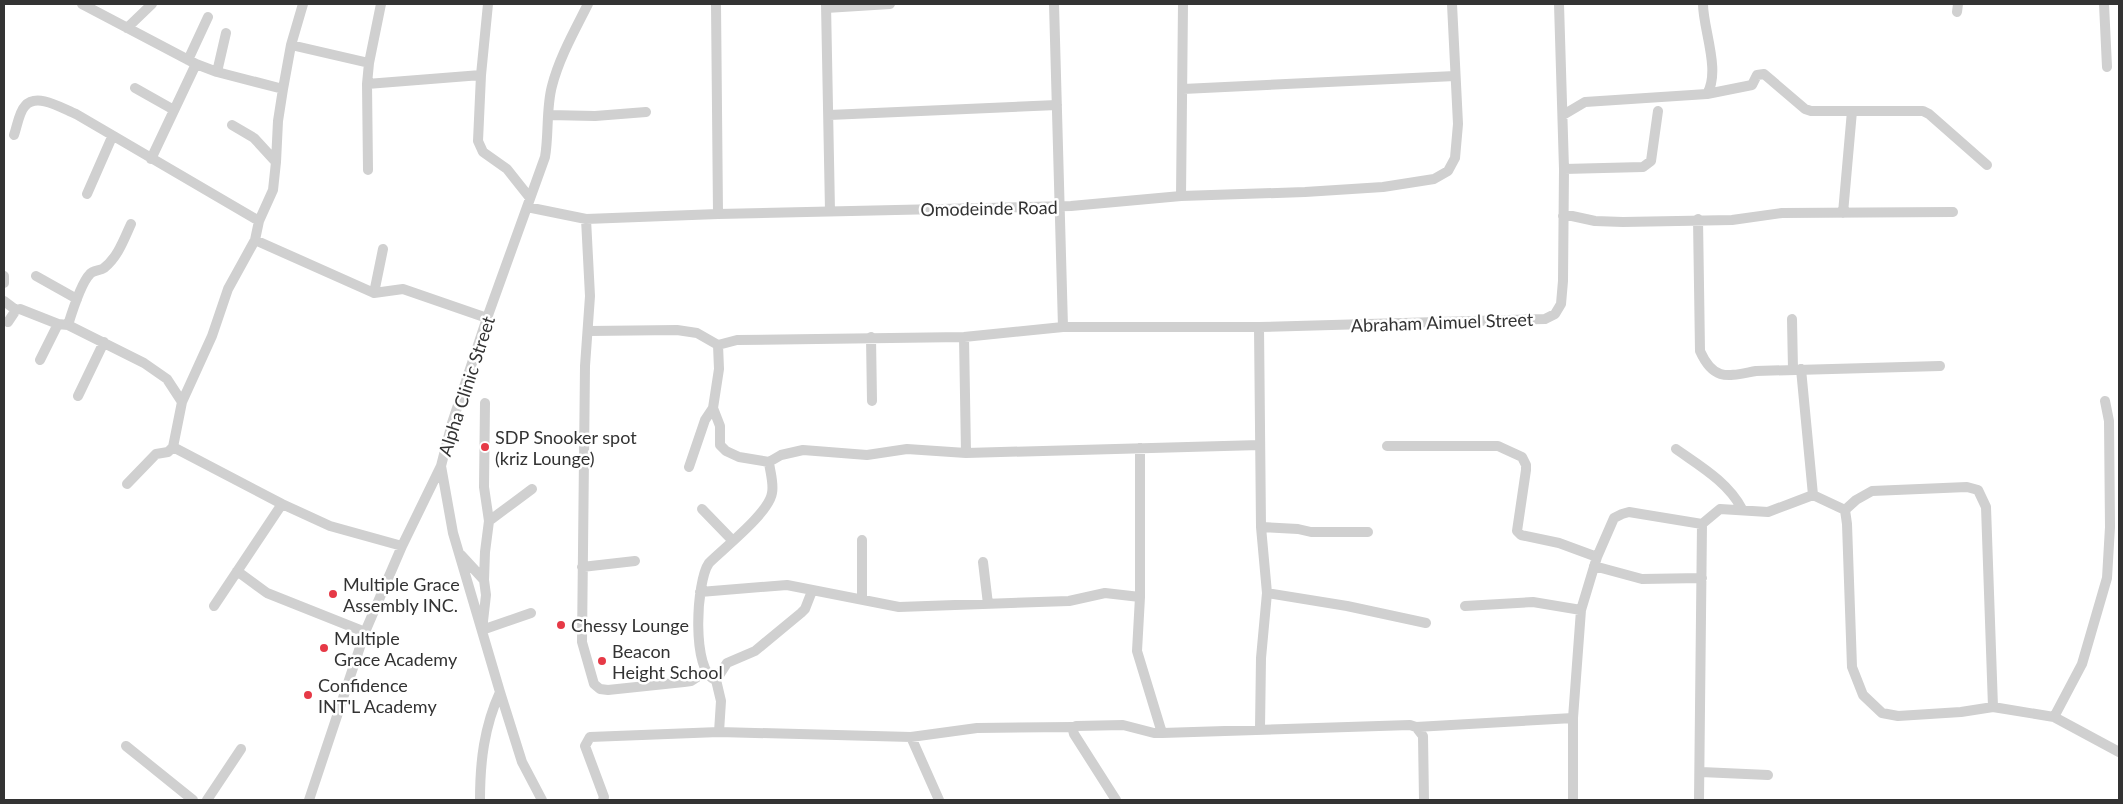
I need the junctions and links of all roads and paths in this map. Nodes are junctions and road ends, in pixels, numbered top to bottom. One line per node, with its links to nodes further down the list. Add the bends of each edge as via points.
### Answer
1 (82, 4): 17 (street)
2 (152, 4): 17 (street)
3 (303, 4): 19 (street)
4 (381, 4): 21 (street)
5 (488, 4): 24 (street)
6 (588, 4): 36 (street, Alpha Clinic Street, via 557,68 551,88)
7 (716, 4): 54 (street)
8 (890, 4): 15 (street)
9 (1054, 4): 31 (street)
10 (1183, 4): 29 (street)
11 (1452, 4): 25 (street)
12 (1559, 4): 38 (street, Abraham Aimuel Street)
13 (1702, 4): 30 (street, via 1711,65 1712,86)
14 (2104, 4): 22 (street)
15 (826, 6): 37 (street)
16 (208, 17): 20 (street)
17 (127, 28): 20 (street)
18 (226, 33): 23 (street)
19 (291, 45): 21 (street); 28 (street)
20 (192, 62): 23 (street); 32 (street)
21 (368, 63): 26 (street)
22 (2106, 67)
23 (217, 72): 28 (street)
24 (481, 75): 26 (street); 49 (street, via 480,147 486,156 507,169)
25 (1455, 76): 29 (street); 48 (street, Omodeinde Road, via 1458,124 1455,158 1448,170 1434,179 1305,192)
26 (367, 84): 45 (street)
27 (134, 88): 32 (street)
28 (283, 89): 43 (street)
29 (1184, 89): 48 (street)
30 (1707, 94): 34 (street, via 1752,85 1757,75 1764,74 1805,109); 38 (street, via 1585,102)
31 (1057, 105): 37 (street); 50 (street)
32 (174, 110): 42 (street)
33 (1658, 111): 46 (street, via 1651,161 1643,167)
34 (1852, 111): 44 (street, via 1929,114); 53 (street)
35 (646, 112): 36 (street)
36 (549, 115): 49 (street, Alpha Clinic Street, via 545,157)
37 (829, 115): 51 (street)
38 (1563, 116): 46 (street, Abraham Aimuel Street)
39 (232, 125): 43 (street, via 254,138)
40 (14, 135): 41 (street, via 24,107 44,101 76,114)
41 (112, 137): 42 (street); 47 (street)
42 (151, 159): 58 (street)
43 (276, 162): 58 (street, via 273,190)
44 (1987, 165)
45 (368, 170)
46 (1564, 170): 55 (street, Abraham Aimuel Street)
47 (87, 194)
48 (1181, 196): 50 (street, Omodeinde Road)
49 (528, 203): 56 (street, Omodeinde Road); 69 (street, Alpha Clinic Street)
50 (1060, 206): 51 (street, Omodeinde Road); 73 (street)
51 (830, 211): 54 (street, Omodeinde Road)
52 (1953, 212): 53 (street)
53 (1843, 213): 57 (street, via 1782,213 1732,220)
54 (718, 214): 56 (street, Omodeinde Road)
55 (1563, 216): 57 (street, via 1623,222); 74 (street, Abraham Aimuel Street, via 1561,304 1555,314 1545,319)
56 (586, 219): 75 (street)
57 (1698, 219): 82 (street, via 1700,352 1704,360 1711,370 1723,376)
58 (259, 221): 60 (street)
59 (131, 224): 66 (street, via 113,260 102,270 90,273)
60 (255, 240): 65 (street); 86 (street, via 228,289 212,336)
61 (383, 250): 65 (street)
62 (4, 276): 64 (street)
63 (36, 276): 66 (street)
64 (4, 283)
65 (374, 293): 69 (street, via 404,289)
66 (77, 299): 72 (street)
67 (4, 301): 68 (street)
68 (16, 310): 71 (street); 72 (street, via 23,309)
69 (487, 318): 96 (street, Alpha Clinic Street)
70 (1792, 318): 82 (street)
71 (8, 322)
72 (63, 324): 78 (street); 80 (street)
73 (1063, 327): 74 (street, Abraham Aimuel Street); 77 (street, Abraham Aimuel Street)
74 (1259, 327): 89 (street)
75 (589, 331): 79 (street, via 677,330 697,333); 116 (street, via 585,366)
76 (871, 337): 77 (street, Abraham Aimuel Street); 79 (street, Abraham Aimuel Street, via 737,340); 84 (street)
77 (964, 337): 94 (street)
78 (104, 342): 83 (street); 86 (street, via 162,374)
79 (718, 345): 88 (street, via 719,369)
80 (40, 360)
81 (1940, 366): 82 (street)
82 (1797, 370): 100 (street)
83 (78, 396)
84 (872, 401)
85 (2105, 401): 137 (street, via 2109,421 2107,578 2082,664)
86 (182, 402): 91 (street)
87 (485, 403): 105 (street, via 484,488)
88 (713, 408): 95 (street, via 720,426 722,448 739,457); 97 (street, via 705,420)
89 (1260, 445): 92 (street); 107 (street)
90 (1387, 446): 115 (street, via 1498,446 1522,457 1526,470 1517,531 1521,535 1559,543)
91 (173, 448): 98 (street, via 156,454); 101 (street)
92 (1140, 448): 94 (street); 123 (street)
93 (1676, 448): 103 (street, via 1725,485)
94 (966, 453): 95 (street, via 907,449 867,455 803,450 781,455)
95 (769, 462): 110 (street, via 773,488 771,498)
96 (441, 466): 111 (street); 112 (street, Alpha Clinic Street)
97 (689, 467)
98 (127, 484)
99 (532, 489): 105 (street)
100 (1813, 495): 103 (street, via 1768,512); 104 (street)
101 (282, 504): 111 (street, via 330,526); 117 (street)
102 (702, 509): 110 (street)
103 (1742, 509): 106 (street, via 1720,509)
104 (1845, 510): 136 (street, via 1852,667 1863,695 1882,713 1898,716); 136 (street, via 1872,490 1967,487 1978,490 1986,507)
105 (489, 521): 119 (street)
106 (1702, 524): 115 (street, via 1635,512 1622,514 1614,518); 118 (street)
107 (1261, 527): 108 (street, via 1311,532); 122 (street)
108 (1368, 532)
109 (862, 540): 124 (street)
110 (733, 541): 121 (street, via 704,570)
111 (402, 546): 132 (street)
112 (458, 553): 119 (street); 131 (street, Alpha Clinic Street)
113 (635, 561): 116 (street)
114 (983, 562): 125 (street)
115 (1596, 562): 118 (street, via 1642,579); 128 (street)
116 (582, 567): 133 (street, via 580,635 594,684 608,690 684,682)
117 (237, 571): 126 (street); 132 (street, via 268,593)
118 (1702, 578): 148 (street)
119 (484, 580): 131 (street, via 486,596)
120 (812, 591): 121 (street, via 787,585); 124 (street); 134 (street, via 801,614 755,651 726,663)
121 (700, 592): 133 (street, via 701,657)
122 (1267, 592): 130 (street); 141 (street, via 1261,658)
123 (1140, 597): 125 (street, via 1105,593 1069,601); 143 (street, via 1137,651)
124 (862, 600): 125 (street, via 899,607)
125 (988, 604)
126 (214, 606)
127 (1465, 606): 128 (street, via 1533,602)
128 (1581, 610): 138 (street)
129 (531, 613): 131 (street)
130 (1426, 623)
131 (482, 630): 135 (street, Alpha Clinic Street)
132 (365, 632): 152 (street)
133 (705, 672): 134 (street)
134 (716, 680): 142 (street, via 720,702)
135 (500, 692): 153 (street, via 484,738); 154 (street, Alpha Clinic Street, via 522,762)
136 (1993, 708): 137 (street)
137 (2054, 717): 147 (street)
138 (1573, 718): 140 (street); 159 (street)
139 (1073, 727): 143 (street, via 1123,724); 144 (street, via 977,728); 157 (street, via 1074,734)
140 (1416, 727): 141 (street); 158 (street, via 1423,736)
141 (1260, 728): 143 (street)
142 (719, 732): 144 (street); 155 (street, via 590,737 585,746)
143 (1162, 733)
144 (910, 737): 156 (street)
145 (126, 746): 150 (street)
146 (241, 749): 151 (street)
147 (2119, 752)
148 (1700, 772): 149 (street); 160 (street)
149 (1768, 775)
150 (193, 800)
151 (206, 800)
152 (309, 800)
153 (480, 800)
154 (542, 800)
155 (603, 800)
156 (939, 800)
157 (1116, 800)
158 (1424, 800)
159 (1573, 800)
160 (1699, 800)

